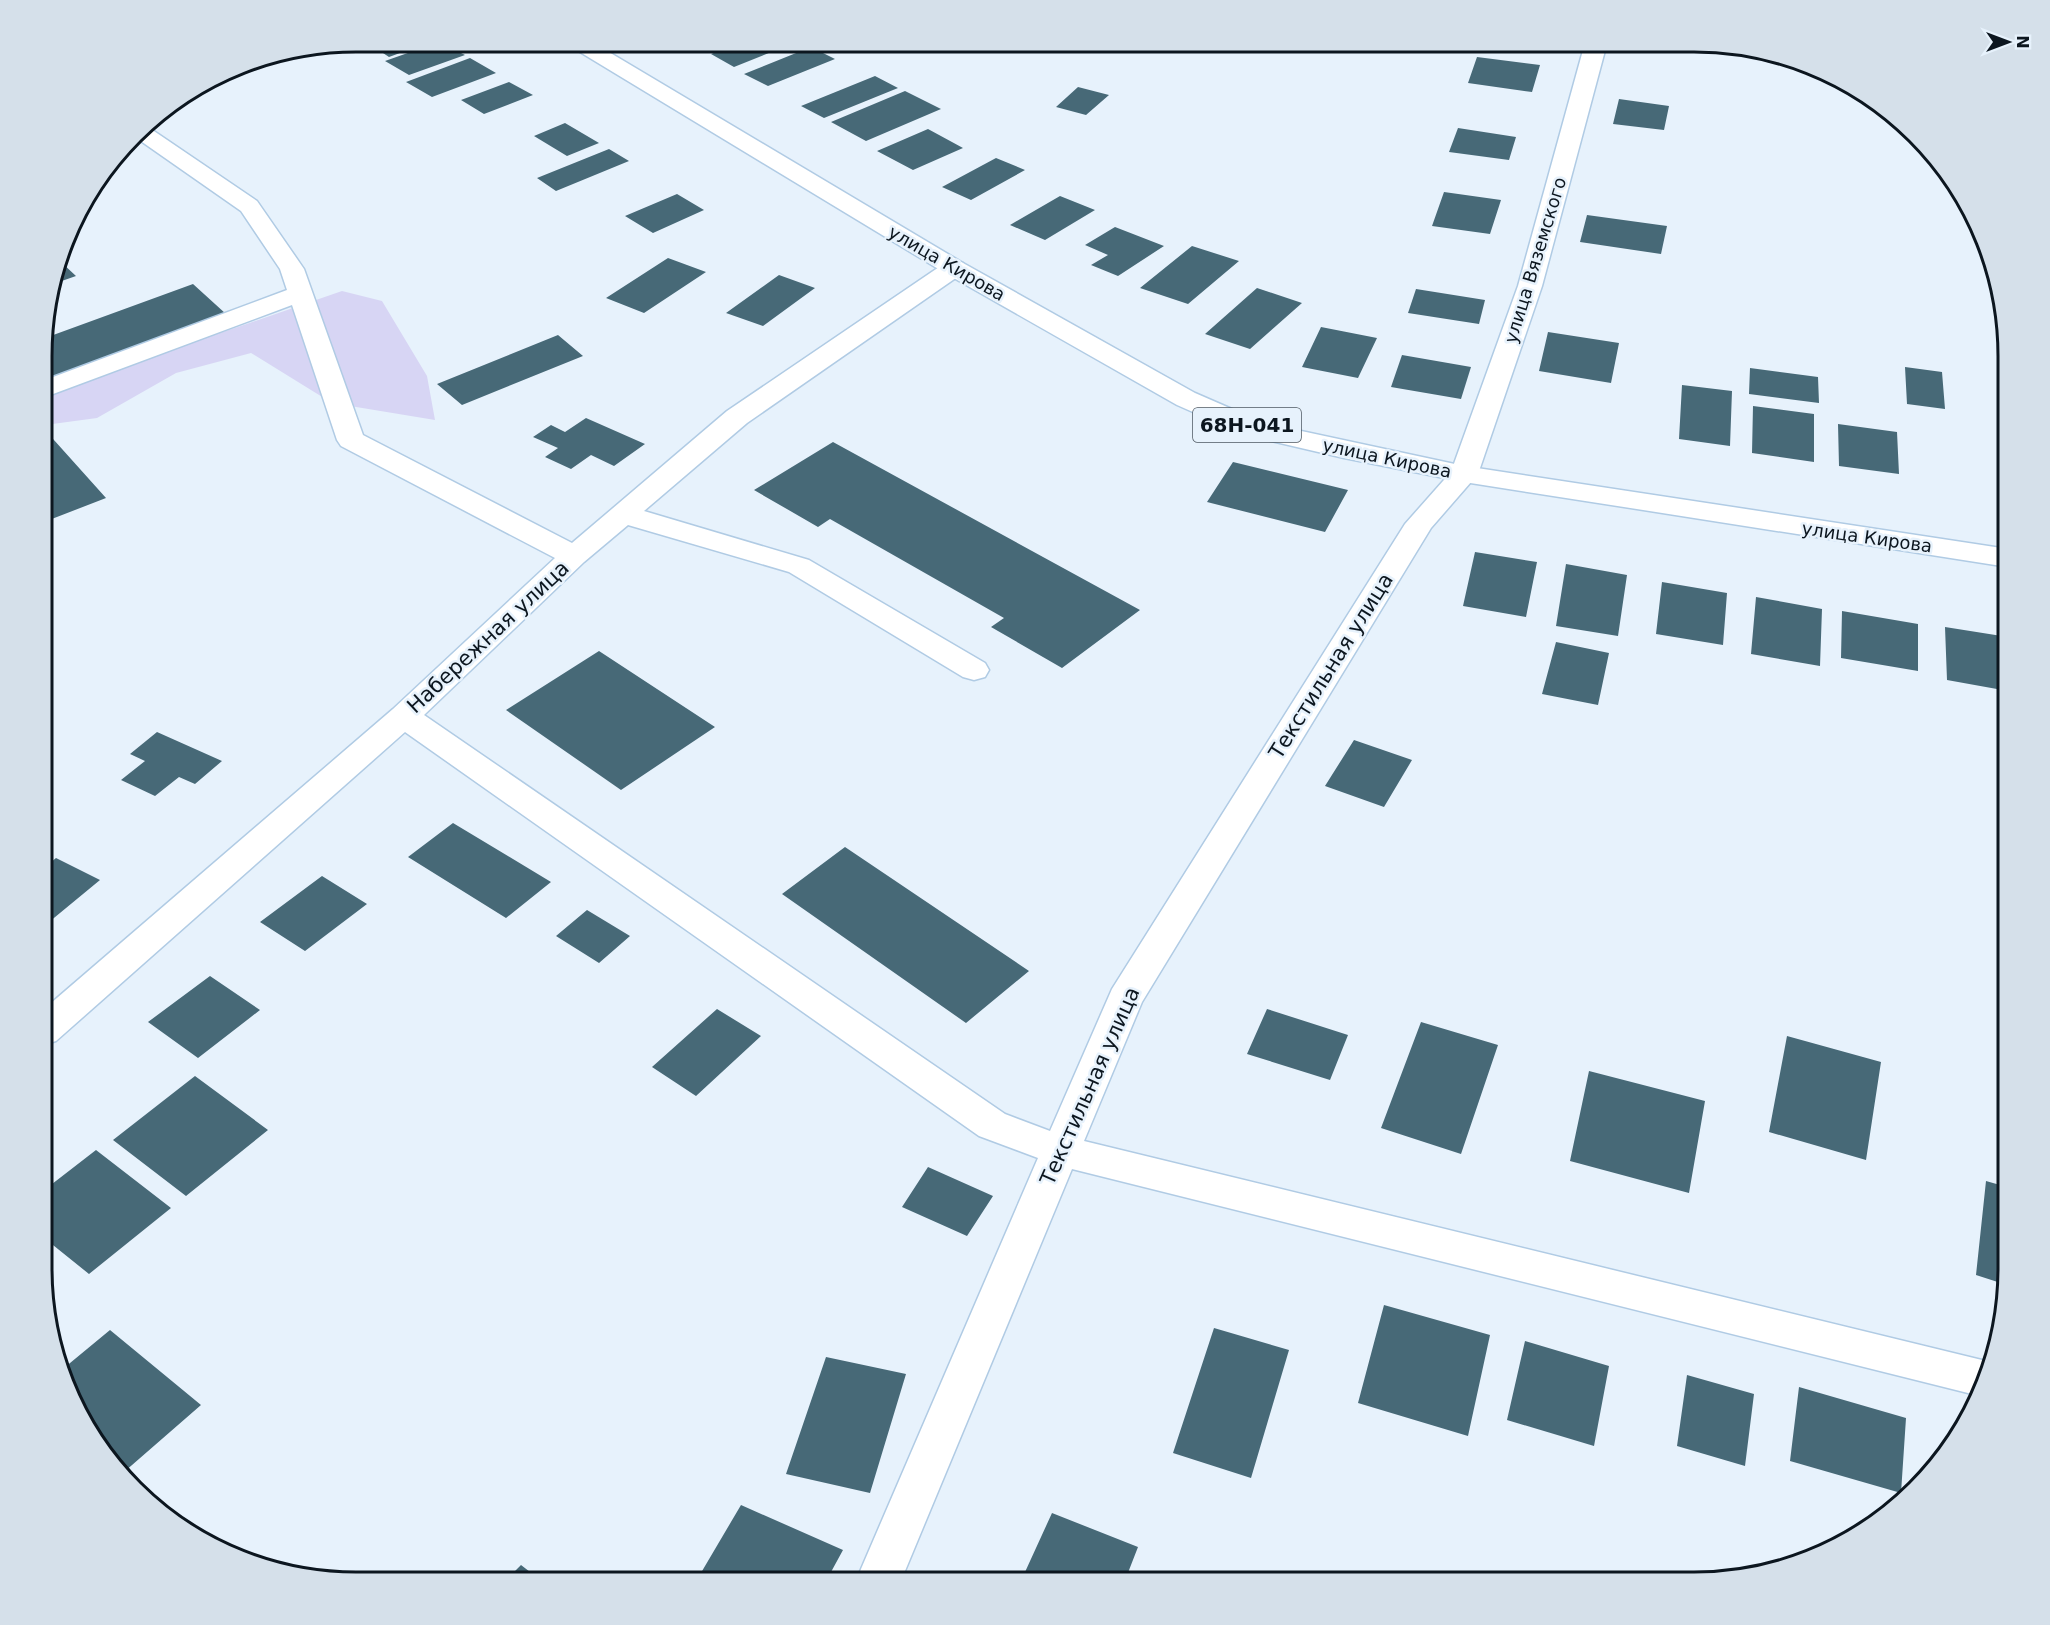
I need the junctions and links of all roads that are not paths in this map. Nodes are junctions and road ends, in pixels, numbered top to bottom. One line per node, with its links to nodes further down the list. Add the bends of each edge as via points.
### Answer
1 (594, 52): 4 (street, улица Кирова / 68Н-041)
2 (1594, 52): 7 (street, улица Вяземского, via 1530,286)
3 (148, 136): 5 (street, via 249,206 292,269)
4 (954, 268): 7 (street, улица Кирова / 68Н-041, via 1186,399 1255,429); 8 (street, Набережная улица, via 737,417)
5 (301, 293): 6 (street); 9 (street, via 351,440)
6 (52, 386)
7 (1464, 474): 10 (street, улица Кирова / 68Н-041); 14 (street, Текстильная улица, via 1419,524 1125,999)
8 (623, 514): 9 (street, Набережная улица); 11 (street, via 799,566)
9 (574, 556): 12 (street, Набережная улица)
10 (1998, 556)
11 (974, 670)
12 (404, 716): 13 (street, Набережная улица); 14 (street, via 992,1125)
13 (52, 1023)
14 (1061, 1151): 15 (street); 16 (street, Текстильная улица)
15 (1977, 1377)
16 (881, 1572)

